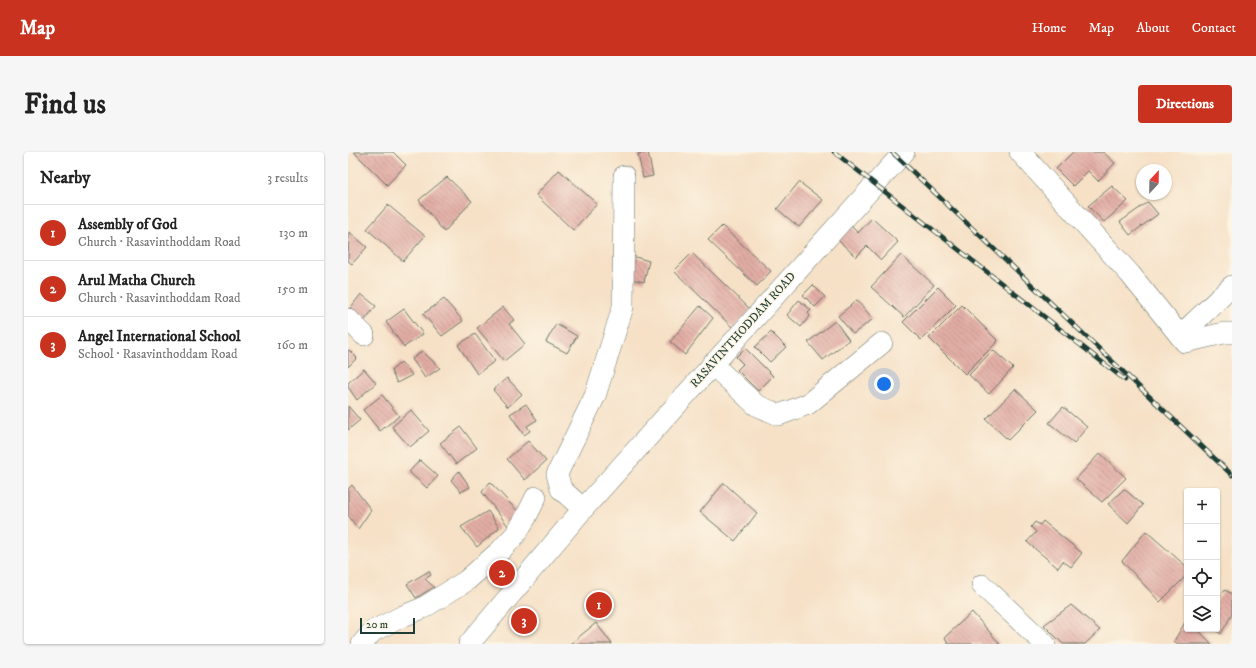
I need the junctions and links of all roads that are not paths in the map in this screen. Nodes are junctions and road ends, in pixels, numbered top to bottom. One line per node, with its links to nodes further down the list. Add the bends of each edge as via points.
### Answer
1 (904, 152): 10 (street, RASAVINTHODDAM ROAD)
2 (1020, 152): 8 (street, via 1130,274)
3 (624, 176): 12 (street, via 623,307 595,396 557,474 561,489)
4 (1232, 286): 8 (street)
5 (348, 318): 7 (street)
6 (1232, 333): 8 (street, via 1185,342)
7 (364, 335)
8 (1180, 336)
9 (882, 343): 10 (street, via 808,404 779,415 756,405)
10 (712, 364): 12 (street, RASAVINTHODDAM ROAD)
11 (536, 497): 14 (street, via 515,535 466,581 423,608 374,631)
12 (583, 509): 15 (street, RASAVINTHODDAM ROAD)
13 (982, 585): 16 (street)
14 (362, 644)
15 (469, 644)
16 (1045, 644)

